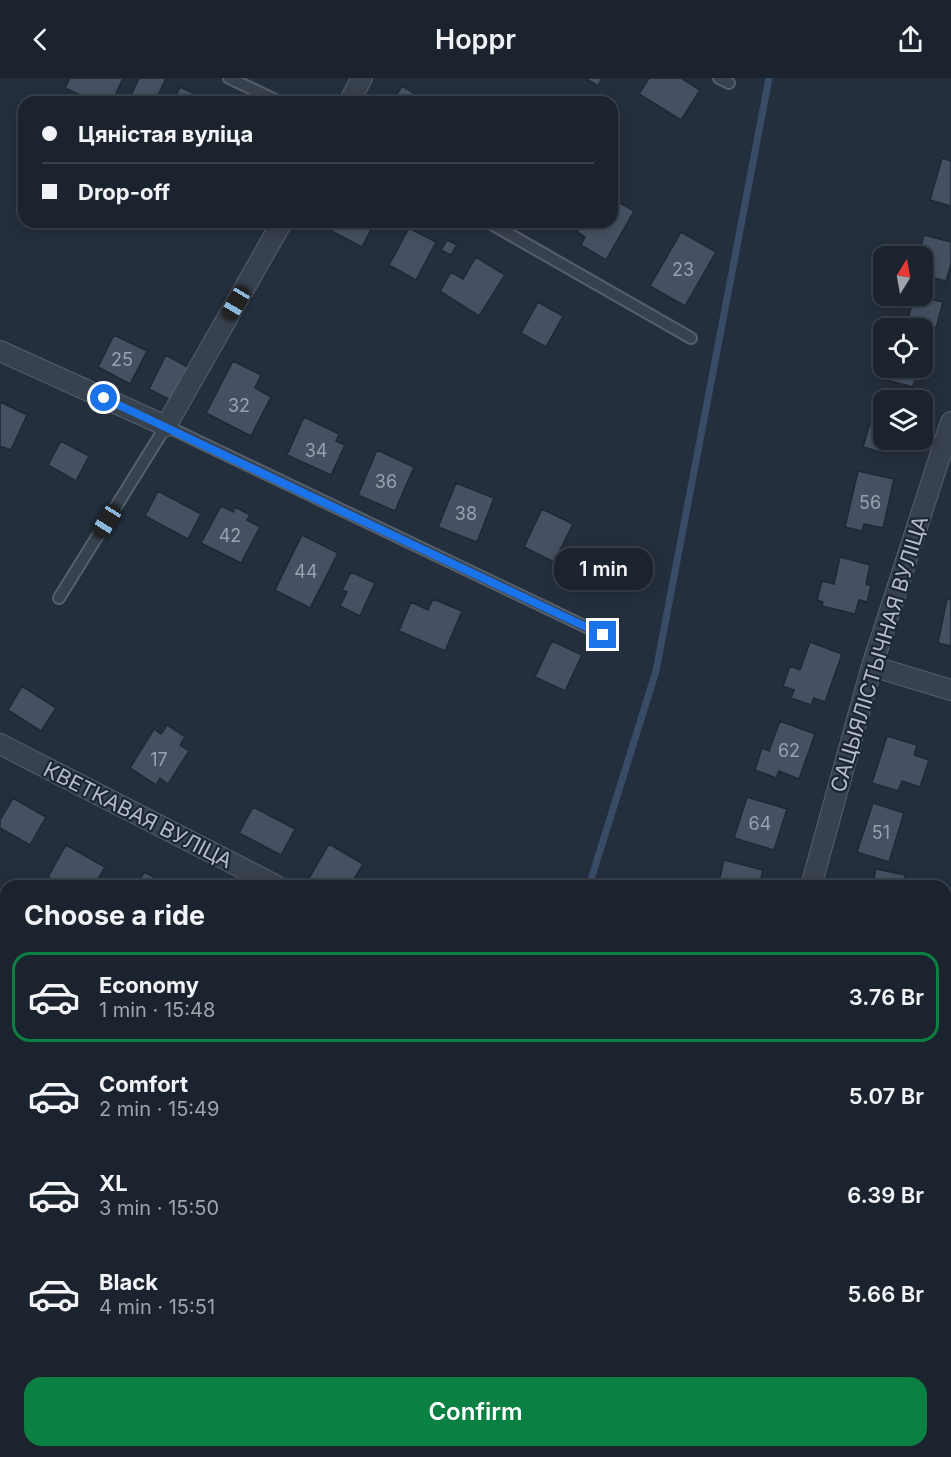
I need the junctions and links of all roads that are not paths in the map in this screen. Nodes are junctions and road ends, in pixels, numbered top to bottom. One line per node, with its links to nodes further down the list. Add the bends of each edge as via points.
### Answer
1 (229, 78): 3 (lane)
2 (362, 78): 4 (street)
3 (267, 96)
4 (352, 96)
5 (279, 228): 10 (street)
6 (498, 228): 7 (lane)
7 (691, 338)
8 (0, 351): 10 (street)
9 (951, 422): 13 (street, САЦЫЯЛІСТЫЧНАЯ ВУЛІЦА)
10 (166, 426): 11 (lane); 12 (lane)
11 (59, 598)
12 (603, 635)
13 (872, 666): 14 (street); 17 (street, САЦЫЯЛІСТЫЧНАЯ ВУЛІЦА)
14 (951, 690)
15 (0, 744): 16 (street, КВЕТКАВАЯ ВУЛІЦА)
16 (265, 880)
17 (813, 880)

